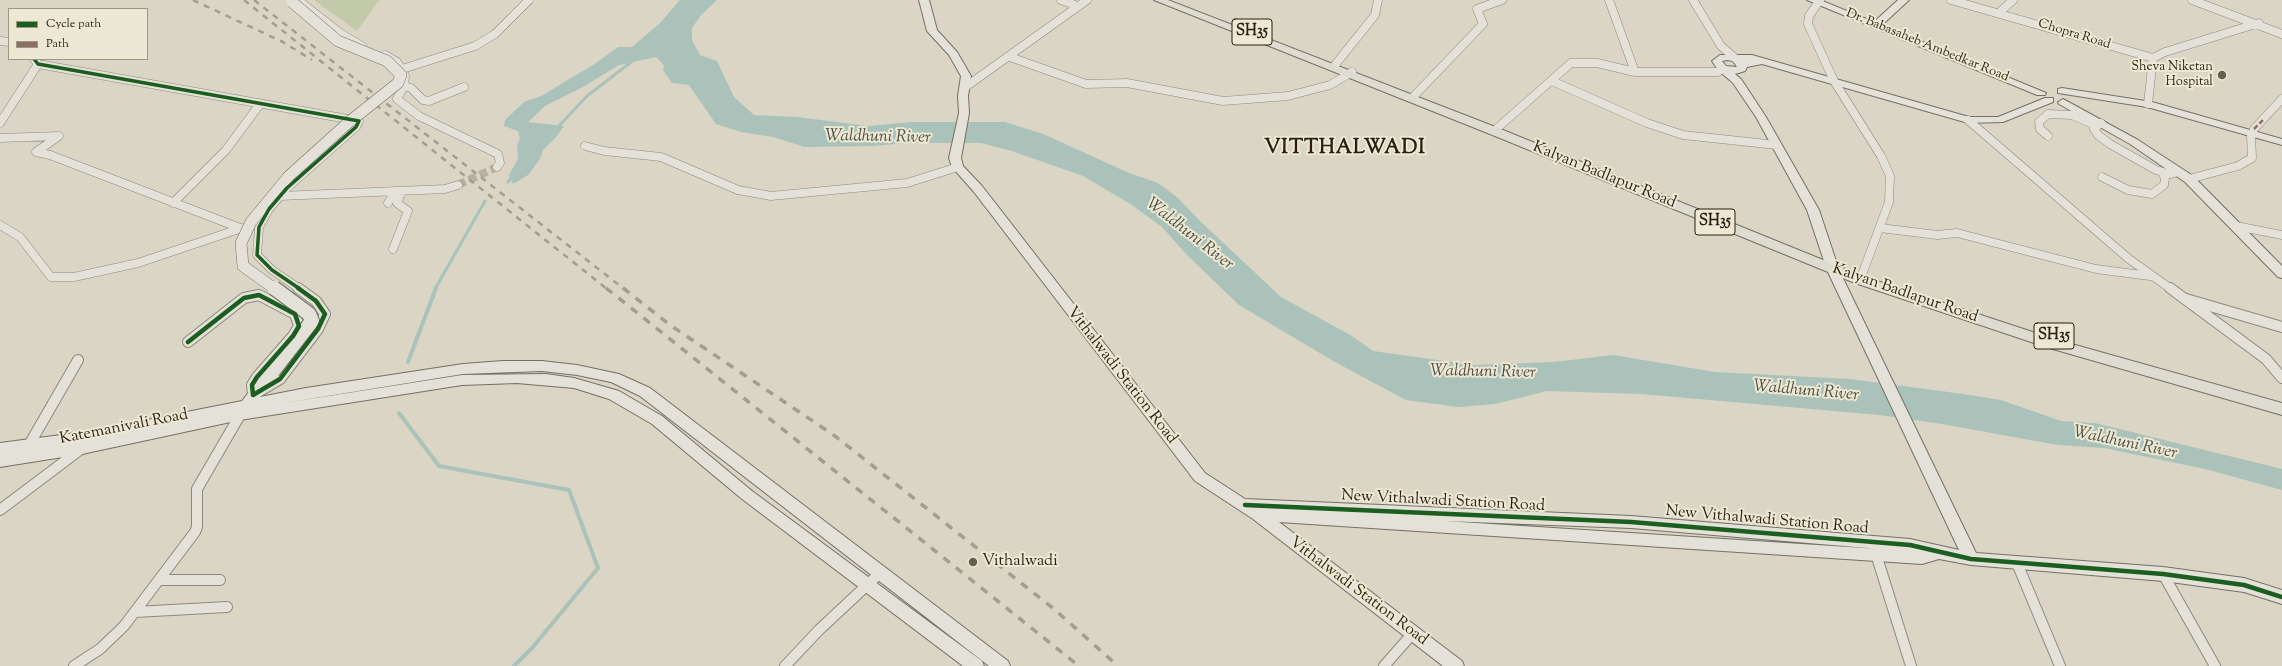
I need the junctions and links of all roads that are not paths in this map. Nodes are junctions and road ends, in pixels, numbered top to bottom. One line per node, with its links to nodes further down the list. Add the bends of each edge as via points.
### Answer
1 (529, 0): 29 (street, via 495,34 475,46)
2 (924, 0): 37 (street, via 932,31 953,54 966,76)
3 (1061, 0): 18 (street)
4 (1087, 0): 18 (street)
5 (1159, 0): 32 (main road, Kalyan Badlapur Road / SH35)
6 (1169, 0): 28 (main road, Kalyan Badlapur Road / SH35)
7 (1378, 0): 28 (street, via 1375,15)
8 (1502, 0): 39 (street, via 1477,10 1483,24)
9 (1609, 0): 31 (street)
10 (1693, 0): 23 (street)
11 (1904, 0): 20 (street)
12 (1951, 0): 19 (street, Chopra Road)
13 (2013, 0): 19 (street)
14 (2192, 0): 21 (street)
15 (2199, 0): 21 (street)
16 (293, 1): 29 (street, via 362,47 390,58); 85 (street, bridge, via 338,41 387,61 401,75 394,87 349,122 289,176 251,222 241,243 243,266 309,314 312,321)
17 (1818, 1): 20 (street, Dr. Babasaheb Ambedkar Road); 34 (street, via 1809,16 1808,24)
18 (1078, 6): 24 (street)
19 (1999, 12): 25 (street, Chopra Road)
20 (1877, 24): 38 (street, Dr. Babasaheb Ambedkar Road)
21 (2257, 24): 22 (street); 25 (street)
22 (2282, 33)
23 (1721, 46): 27 (street); 30 (street)
24 (1010, 57): 32 (street, via 1086,84 1126,83 1224,100 1288,96 1330,85); 37 (street)
25 (2153, 58): 43 (street)
26 (36, 62): 42 (street); 45 (street)
27 (1720, 63): 30 (street); 30 (street); 31 (street, via 1718,72)
28 (1335, 64): 32 (main road, Kalyan Badlapur Road / SH35)
29 (402, 69): 35 (street)
30 (1739, 69): 34 (street, via 1763,62); 52 (street)
31 (1634, 72): 33 (street, via 1597,63 1571,63)
32 (1349, 73): 39 (main road, Kalyan Badlapur Road / SH35); 47 (main road, Kalyan Badlapur Road / SH35)
33 (1552, 80): 47 (street); 52 (street, via 1683,135)
34 (1834, 81): 44 (street); 70 (street, via 1882,156 1890,176 1890,202)
35 (404, 86): 36 (street, via 411,88 423,100 429,101); 56 (street, via 397,99 419,116 498,154 500,163)
36 (464, 87)
37 (964, 88): 55 (street, via 964,113)
38 (2045, 93): 40 (street, Dr. Babasaheb Ambedkar Road); 44 (street, via 1998,120)
39 (1414, 96): 47 (main road, Kalyan Badlapur Road / SH35)
40 (2065, 97): 43 (street); 46 (street); 48 (street)
41 (2282, 99): 48 (street)
42 (260, 104): 63 (street, via 359,121); 65 (street, via 226,150)
43 (2148, 104): 48 (street)
44 (1968, 120): 76 (street)
45 (0, 124)
46 (2099, 125): 49 (street, via 2072,115 2048,114 2039,122 2040,129); 57 (street, via 2094,129 2098,135); 58 (street, via 2134,142)
47 (1497, 130): 73 (main road, Kalyan Badlapur Road / SH35)
48 (2252, 134): 51 (street); 54 (street); 60 (street, via 2252,158 2238,166)
49 (2048, 136)
50 (0, 138): 65 (street, via 59,136 36,152 50,155)
51 (2282, 142)
52 (1778, 145): 73 (street, via 1813,210)
53 (585, 146): 55 (street, via 604,151 661,157 738,190 771,196 907,183)
54 (2282, 148)
55 (957, 163): 92 (street, Vithalwadi Station Road, via 1200,477)
56 (497, 167)
57 (2162, 172): 58 (street); 59 (street, via 2165,178 2164,185 2152,194 2128,190)
58 (2178, 172): 60 (street)
59 (2102, 177)
60 (2189, 179): 67 (street)
61 (458, 185): 62 (street, via 444,189)
62 (399, 191): 63 (street); 64 (street); 72 (street, via 397,203 408,211)
63 (280, 196): 68 (street, via 268,210)
64 (388, 202)
65 (173, 203): 69 (street)
66 (0, 225): 69 (street, via 20,237 51,277 74,276 138,263)
67 (2236, 226): 71 (street); 74 (street)
68 (259, 227): 69 (street); 85 (street, via 257,255 272,270 316,301 324,314 318,329 280,379)
69 (240, 228)
70 (1880, 228): 75 (street); 76 (street, via 1937,234 1957,233 2096,269)
71 (2282, 235)
72 (393, 249)
73 (1831, 266): 75 (main road, Kalyan Badlapur Road / SH35); 98 (street)
74 (2282, 274)
75 (1862, 276): 84 (main road, Kalyan Badlapur Road / SH35, via 2049,334); 87 (main road, Kalyan Badlapur Road / SH35, via 2051,344)
76 (2150, 276): 77 (street)
77 (2179, 296): 78 (street); 81 (street, via 2266,360)
78 (2282, 327)
79 (188, 342): 85 (street, via 244,298 251,296 259,295 295,314 298,326 293,336 257,377)
80 (78, 360): 88 (street)
81 (2282, 378)
82 (380, 387): 83 (street, via 463,369 542,366 614,378); 85 (street); 86 (street, via 462,380 546,379 614,395)
83 (652, 397): 86 (street); 100 (street)
84 (2282, 400)
85 (247, 404): 88 (street, Katemanivali Road, via 91,436); 89 (street, Katemanivali Road); 102 (street, via 201,479 197,489 195,532)
86 (638, 408): 104 (street, via 657,420 747,495)
87 (2282, 409)
88 (29, 445): 90 (street, Katemanivali Road)
89 (82, 448): 91 (street, Katemanivali Road); 93 (street)
90 (0, 449)
91 (0, 461)
92 (1245, 505): 94 (street, Vithalwadi Station Road); 95 (street, New Vithalwadi Station Road, via 1631,522)
93 (0, 510)
94 (1258, 515): 96 (street, New Vithalwadi Station Road); 108 (street, Vithalwadi Station Road)
95 (1715, 529): 96 (street); 97 (street, New Vithalwadi Station Road)
96 (1721, 544): 97 (street, New Vithalwadi Station Road)
97 (1873, 548): 98 (street, New Vithalwadi Station Road, via 1922,558 1939,553); 115 (street)
98 (1971, 559): 99 (street, New Vithalwadi Station Road)
99 (2017, 563): 101 (street, New Vithalwadi Station Road); 116 (street)
100 (880, 573): 104 (street); 112 (street)
101 (2163, 574): 105 (street, New Vithalwadi Station Road, via 2244,585); 117 (street)
102 (159, 580): 103 (street); 107 (street)
103 (220, 580)
104 (867, 585): 110 (street); 111 (street)
105 (2282, 597)
106 (227, 607): 107 (street)
107 (135, 612): 109 (street, via 109,641)
108 (1413, 633): 113 (street); 114 (street, Vithalwadi Station Road)
109 (74, 666)
110 (785, 666)
111 (976, 666)
112 (1002, 666)
113 (1384, 666)
114 (1456, 666)
115 (1911, 666)
116 (2060, 666)
117 (2215, 666)

